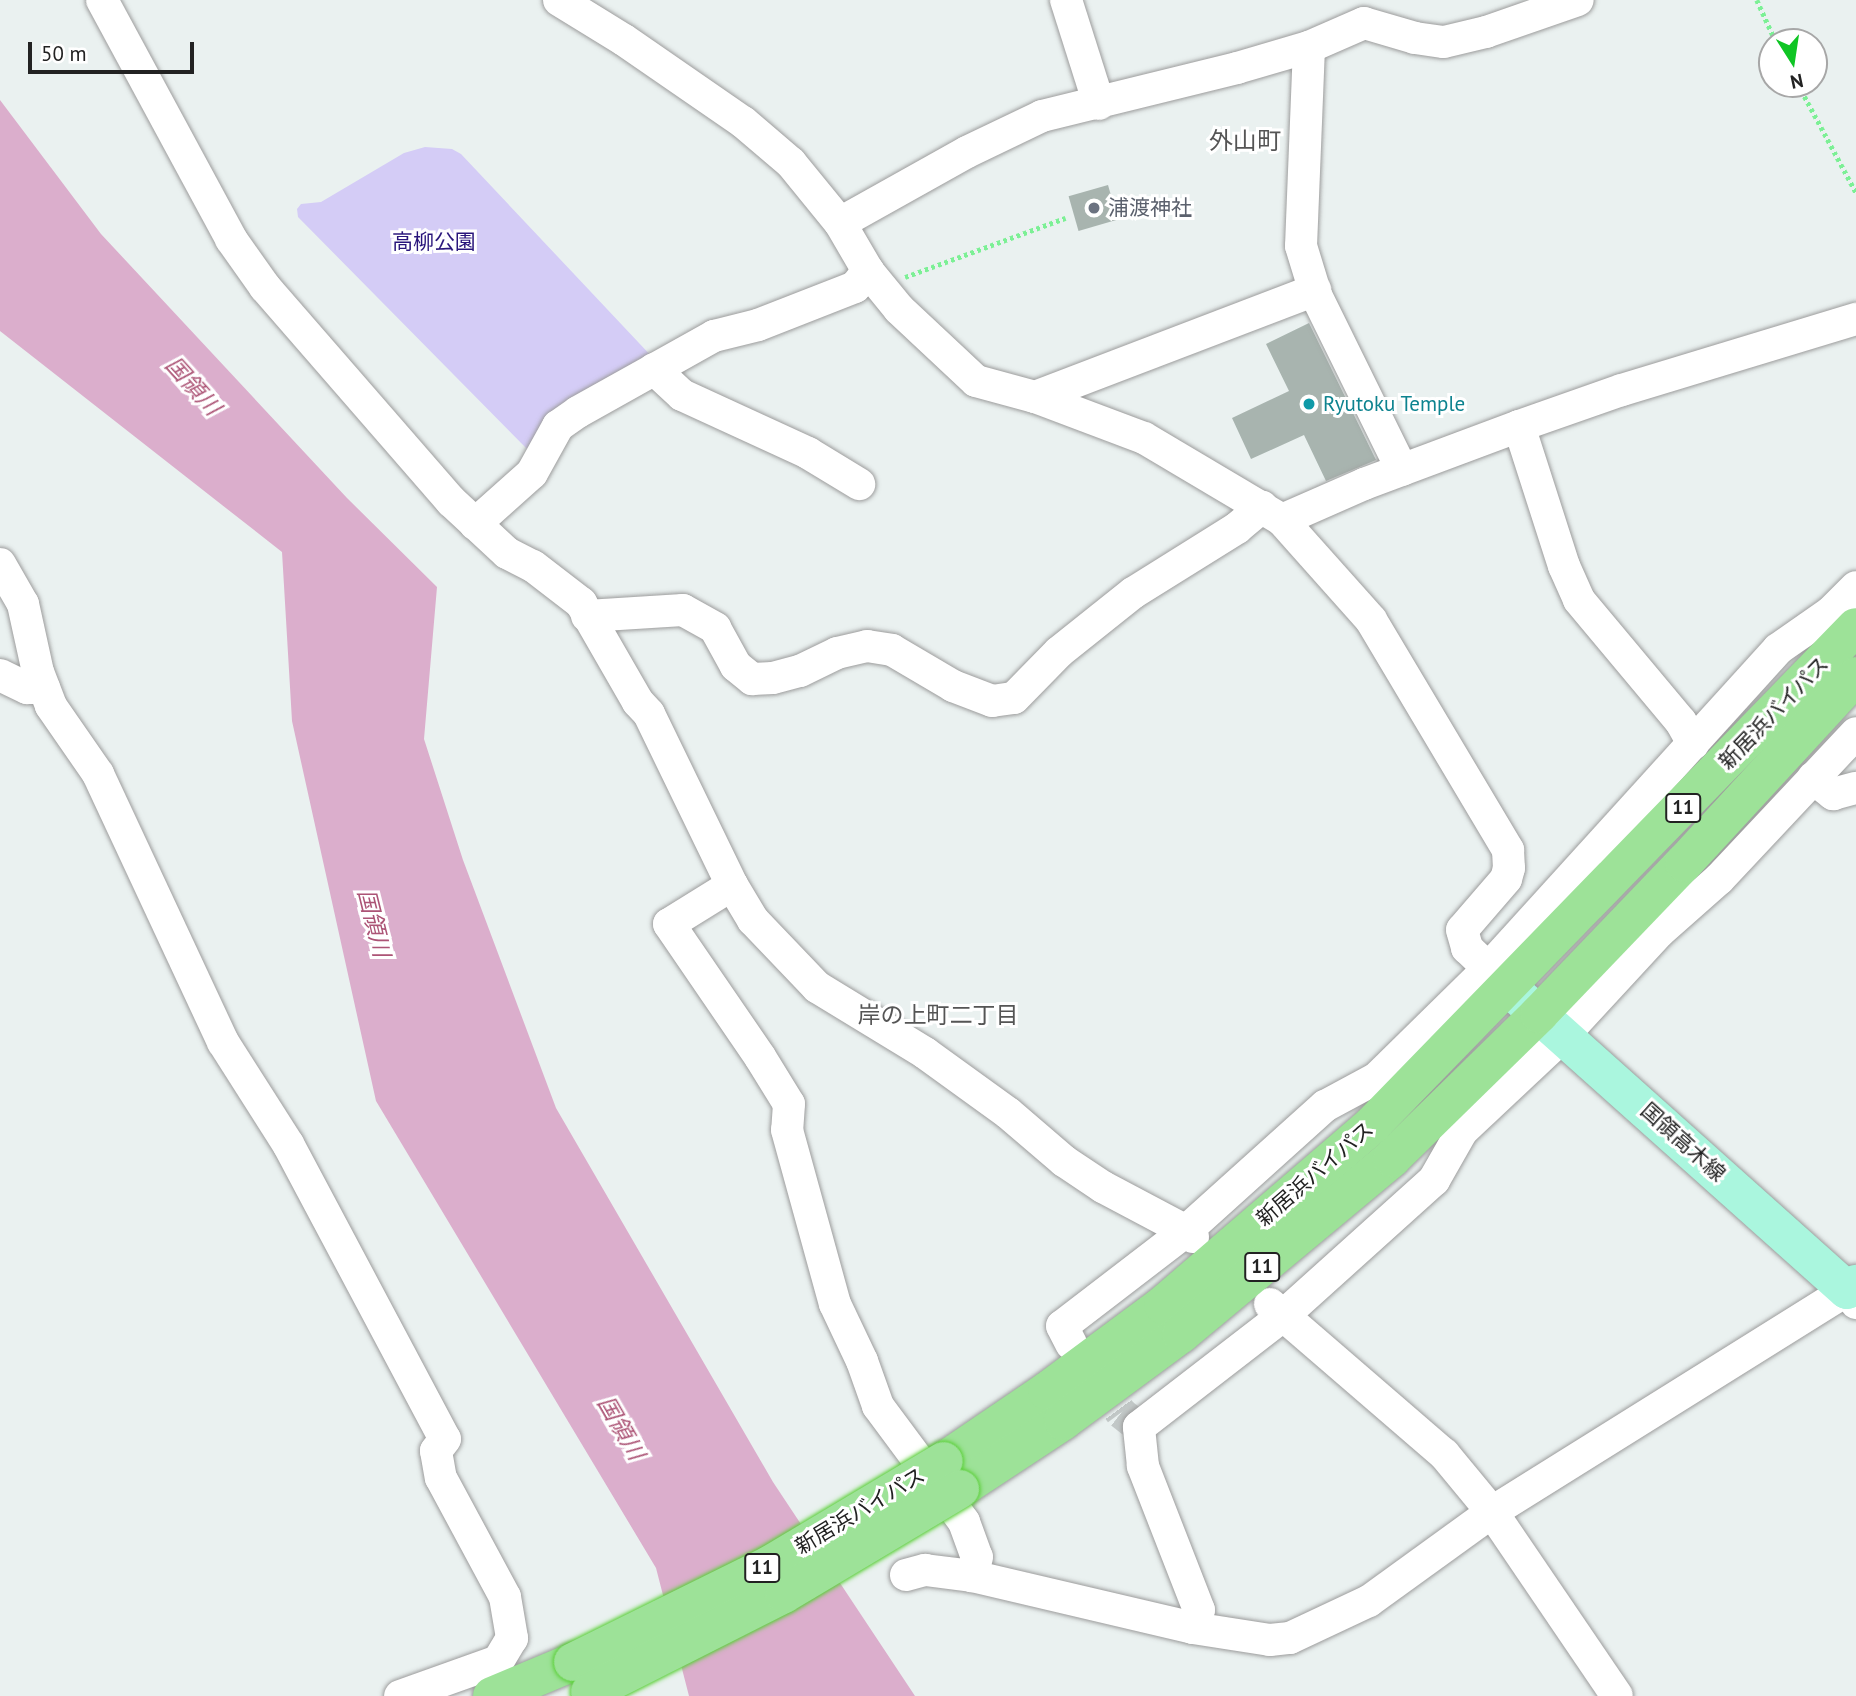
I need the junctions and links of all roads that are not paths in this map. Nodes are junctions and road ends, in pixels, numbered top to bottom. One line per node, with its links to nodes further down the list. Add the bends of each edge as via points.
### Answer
1 (102, 0): 18 (street, via 232,239 265,287)
2 (559, 0): 8 (street, via 743,121 791,163)
3 (1066, 0): 7 (street)
4 (1578, 0): 5 (street, via 1444,42 1415,38)
5 (1364, 11): 6 (street)
6 (1309, 47): 7 (street); 10 (street, via 1301,246)
7 (1099, 104): 8 (street, via 1042,116)
8 (840, 223): 9 (street)
9 (874, 278): 12 (street, via 758,325 715,337); 13 (street, via 899,309 976,381)
10 (1315, 290): 13 (street); 15 (street)
11 (1856, 319): 14 (street)
12 (654, 369): 16 (street, via 682,395 807,453); 18 (street, via 558,426 532,473)
13 (1035, 397): 17 (street, via 1143,438)
14 (1519, 426): 15 (street); 27 (street, via 1579,600 1681,722)
15 (1402, 470): 17 (street)
16 (859, 484)
17 (1272, 513): 21 (street, via 1237,528 1133,593 1059,652 1014,698 992,701 953,686 892,650 867,646 837,653 800,671 752,679 736,666 715,628 683,610); 31 (street, via 1371,621 1508,850 1506,879 1462,930 1467,948)
18 (475, 524): 21 (street, via 507,553 556,582 581,603)
19 (0, 564): 25 (street, via 23,604)
20 (1856, 587): 27 (street, via 1831,612 1778,649)
21 (587, 616): 30 (street, via 649,714)
22 (1856, 628): 31 (highway, 新居浜バイパス / 11)
23 (0, 675): 25 (street, via 27,688)
24 (1856, 676): 32 (highway, 新居浜バイパス / 11, via 1684,863)
25 (44, 688): 43 (street, via 51,706 98,774 223,1042 288,1144 445,1439 436,1451 440,1478 505,1598 512,1638 498,1661)
26 (1856, 733): 28 (street)
27 (1692, 744): 31 (street)
28 (1812, 778): 29 (street, via 1833,793); 32 (street, via 1719,879)
29 (1856, 788)
30 (732, 886): 33 (street, via 753,920 817,987 925,1053 1104,1187); 40 (street, via 669,925 789,1104 787,1130 835,1304 878,1406 964,1522 977,1557)
31 (1498, 979): 32 (main road, 国領高木線); 33 (street, via 1377,1078 1325,1106); 37 (highway, 新居浜バイパス / 11, via 1372,1125 1163,1305 1047,1391)
32 (1551, 1025): 34 (main road, 国領高木線); 35 (street, via 1462,1131 1434,1180); 37 (highway, 新居浜バイパス / 11, via 1181,1334 1063,1421)
33 (1190, 1234): 36 (street, via 1062,1326)
34 (1853, 1292): 38 (street)
35 (1277, 1309): 38 (street, via 1444,1454); 41 (street, via 1139,1427 1143,1466 1199,1610)
36 (1071, 1344)
37 (952, 1475): 42 (highway, 新居浜バイパス / 11, bridge, via 784,1594)
38 (1492, 1512): 41 (street, via 1369,1601 1310,1630 1270,1640); 45 (street)
39 (906, 1575): 40 (street, via 925,1570)
40 (972, 1576): 41 (street)
41 (1193, 1628)
42 (581, 1683): 44 (highway, 新居浜バイパス / 11)
43 (400, 1696)
44 (492, 1696)
45 (1617, 1696)

